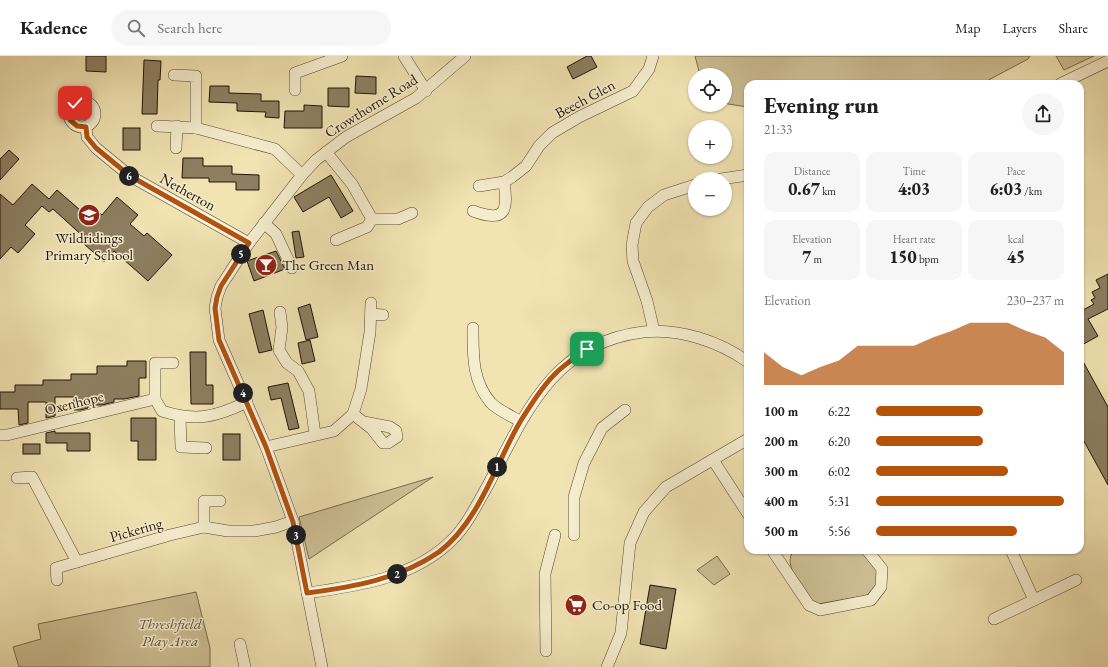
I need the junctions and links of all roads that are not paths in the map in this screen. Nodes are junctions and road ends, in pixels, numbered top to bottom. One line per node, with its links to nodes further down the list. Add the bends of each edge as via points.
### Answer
1 (342, 56): 8 (street, via 295,73)
2 (404, 56): 9 (street)
3 (465, 56): 9 (street, Crowthorne Road)
4 (653, 56): 19 (street, Beech Glen, via 649,69 633,90 552,133 539,146 526,166)
5 (1108, 61): 7 (street)
6 (174, 75): 13 (street, via 196,76)
7 (1068, 80)
8 (295, 90)
9 (426, 90): 15 (street, Crowthorne Road, via 398,109 346,137)
10 (157, 126): 11 (street)
11 (177, 126): 13 (street); 14 (street)
12 (86, 127): 27 (street, Netherton, via 87,137 96,148 130,176)
13 (196, 128): 16 (street, via 275,149)
14 (176, 148)
15 (326, 152): 16 (street, Crowthorne Road); 24 (street, via 352,184)
16 (302, 175): 25 (street, Crowthorne Road)
17 (744, 176): 18 (street)
18 (732, 177)
19 (504, 182): 20 (street); 22 (street, via 506,208 502,213 496,216)
20 (479, 186)
21 (688, 186): 32 (street, via 664,195 648,207 636,223 632,245 633,261)
22 (473, 211)
23 (412, 213): 24 (street, via 398,219)
24 (372, 219): 26 (street, via 367,227)
25 (264, 223): 27 (street, Crowthorne Road); 28 (street, via 276,234)
26 (336, 240)
27 (249, 243): 36 (street, Crowthorne Road, via 221,286 215,308 219,340)
28 (292, 268)
29 (280, 312): 42 (street, via 282,327 279,350 287,363 298,371 309,391)
30 (383, 315): 38 (street, via 371,309 361,389)
31 (473, 328): 41 (street, via 473,364 480,386 492,404)
32 (654, 331): 33 (street, via 672,332 715,343); 41 (street, via 625,334 587,349 554,374)
33 (744, 359)
34 (173, 363): 35 (street, via 155,363)
35 (155, 399): 39 (street, via 162,411); 43 (street, Oxenhope)
36 (247, 402): 39 (street, via 215,415); 45 (street, Crowthorne Road)
37 (625, 410): 54 (street, via 602,428 584,463 574,497)
38 (353, 414): 40 (street); 42 (street, via 334,431)
39 (180, 417): 46 (street, via 181,447)
40 (364, 422)
41 (520, 422): 61 (street, via 468,522 440,551 416,566 394,575 356,586)
42 (315, 434): 45 (street)
43 (0, 435)
44 (744, 441): 47 (street)
45 (266, 447): 51 (street, Crowthorne Road)
46 (206, 448)
47 (713, 460): 50 (street); 68 (street, via 666,487 650,504 638,523 630,543 621,633)
48 (17, 478): 58 (street, via 32,477)
49 (220, 501): 52 (street, via 204,501)
50 (744, 508)
51 (293, 522): 52 (street, Pickering, via 254,531 228,531); 61 (street, Crowthorne Road)
52 (204, 527): 58 (street, Pickering)
53 (555, 535): 65 (street, via 545,574)
54 (574, 536)
55 (778, 554): 56 (street, via 809,606 820,610 870,600 882,587 882,569)
56 (870, 554)
57 (1013, 554): 62 (street)
58 (77, 562): 59 (street, Pickering, via 56,568)
59 (57, 580)
60 (1076, 580): 62 (street)
61 (307, 593): 67 (street, Crowthorne Road)
62 (1034, 600): 63 (street)
63 (994, 620)
64 (240, 644): 66 (street)
65 (546, 651)
66 (245, 667)
67 (322, 667)
68 (607, 667)

